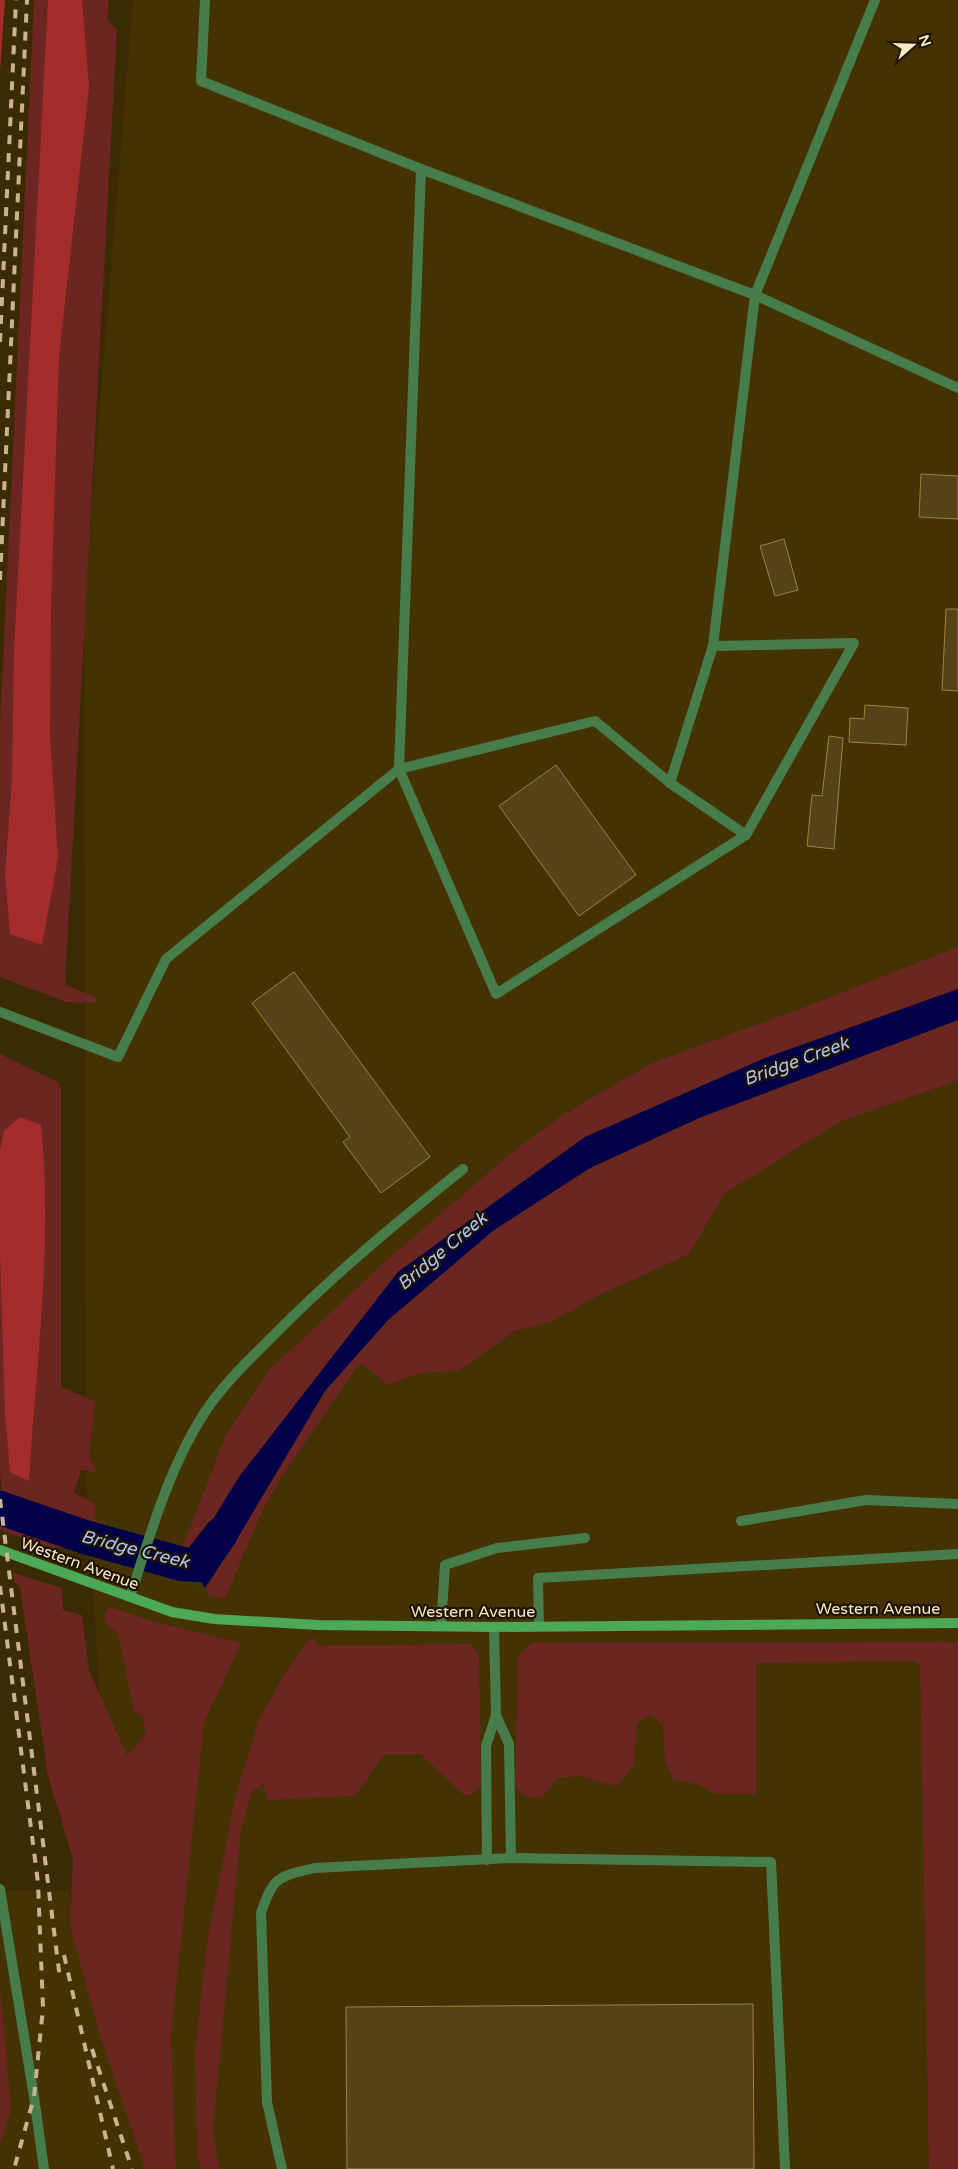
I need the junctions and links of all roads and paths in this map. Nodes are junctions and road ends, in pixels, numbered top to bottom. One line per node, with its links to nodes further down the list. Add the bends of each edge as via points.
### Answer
1 (205, 0): 3 (lane, via 201,80)
2 (875, 0): 4 (lane)
3 (421, 169): 4 (lane); 7 (lane)
4 (755, 295): 5 (lane); 6 (lane)
5 (958, 388)
6 (713, 646): 8 (lane); 9 (lane, via 854,643)
7 (399, 769): 8 (lane, via 595,721); 9 (lane, via 496,994); 10 (lane, via 166,959 118,1057)
8 (670, 783): 9 (lane)
9 (746, 835)
10 (0, 1012)
11 (463, 1170): 17 (lane, via 347,1266 233,1376 203,1415 185,1446)
12 (958, 1504): 13 (lane, via 866,1500)
13 (741, 1521)
14 (585, 1538): 19 (lane, via 497,1548 445,1565)
15 (0, 1550): 17 (street, Western Avenue)
16 (958, 1554): 20 (lane, via 538,1578)
17 (130, 1597): 19 (street, Western Avenue, via 172,1612 214,1619 318,1625)
18 (958, 1623): 20 (street, Western Avenue)
19 (441, 1626): 21 (street, Western Avenue)
20 (539, 1626): 21 (street, Western Avenue)
21 (494, 1627): 22 (lane)
22 (496, 1715): 23 (lane, via 509,1744); 24 (lane, via 486,1746)
23 (511, 1858): 24 (lane); 28 (lane, via 771,1862)
24 (487, 1860): 27 (lane, via 315,1868 287,1874 271,1886 261,1913 267,2102)
25 (0, 1889): 26 (lane)
26 (44, 2169)
27 (282, 2169)
28 (785, 2169)

